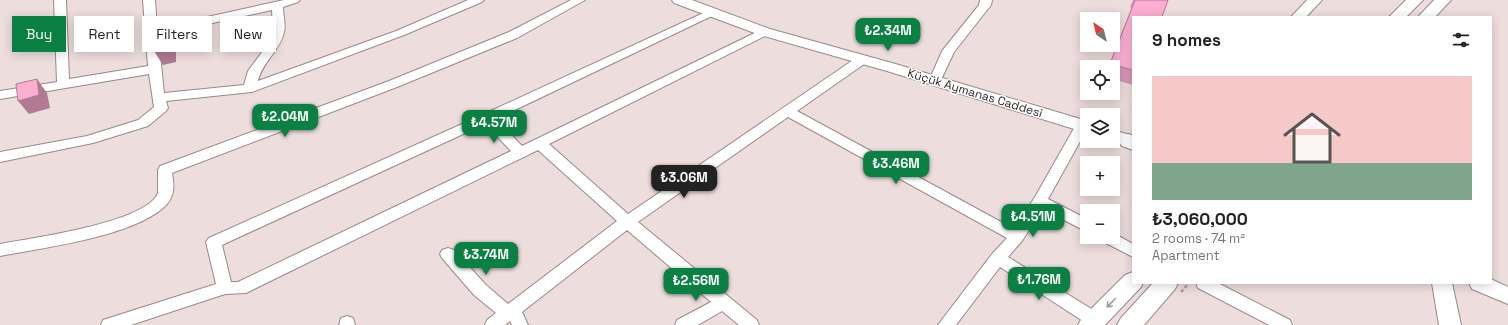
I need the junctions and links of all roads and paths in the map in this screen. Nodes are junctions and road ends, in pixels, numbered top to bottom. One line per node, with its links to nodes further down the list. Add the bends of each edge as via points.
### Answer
1 (60, 0): 22 (street)
2 (149, 0): 12 (street)
3 (478, 0): 23 (street, via 400,33)
4 (579, 0): 38 (street, via 513,35 393,84 165,170 167,185 163,200 135,218 89,233)
5 (679, 0): 11 (street, Küçük Aymanas Caddesi)
6 (986, 0): 21 (street, via 985,5 948,51)
7 (1315, 0): 13 (street)
8 (1415, 0): 14 (main road)
9 (1443, 0): 15 (main road)
10 (285, 2): 16 (street); 23 (street, via 274,44 254,71)
11 (712, 12): 17 (street, Küçük Aymanas Caddesi); 27 (street)
12 (150, 16)
13 (1299, 16)
14 (1398, 16)
15 (1427, 16)
16 (212, 19)
17 (765, 32): 19 (street, Küçük Aymanas Caddesi); 30 (street)
18 (154, 52): 20 (street)
19 (863, 59): 21 (street, Küçük Aymanas Caddesi); 26 (street)
20 (155, 68): 22 (street); 25 (street)
21 (935, 81): 28 (street, Küçük Aymanas Caddesi)
22 (63, 84): 24 (street)
23 (250, 88): 25 (street)
24 (0, 96)
25 (159, 98): 32 (street, via 161,108 143,123 88,140)
26 (788, 111): 34 (street); 36 (street)
27 (487, 118): 31 (street); 47 (street, via 214,242)
28 (1080, 126)
29 (1080, 134): 33 (street)
30 (539, 144): 31 (street); 34 (street)
31 (520, 153): 47 (street, via 240,288)
32 (0, 157)
33 (1040, 201): 35 (street); 36 (street)
34 (627, 222): 49 (street); 50 (street)
35 (1080, 222)
36 (1017, 237): 41 (street)
37 (1120, 244): 39 (street)
38 (0, 250)
39 (1132, 250)
40 (448, 254): 50 (street, via 480,290)
41 (998, 258): 51 (street); 57 (street)
42 (1132, 282): 51 (main road, one-way to 51)
43 (1166, 284): 58 (main road)
44 (1206, 284): 59 (street)
45 (1442, 284): 60 (street)
46 (1482, 284): 48 (street)
47 (225, 288): 52 (street)
48 (1508, 296)
49 (723, 303): 55 (street); 56 (street)
50 (511, 311): 53 (street); 54 (street)
51 (1093, 323)
52 (109, 325)
53 (493, 325)
54 (520, 325)
55 (683, 325)
56 (751, 325)
57 (946, 325)
58 (1129, 325)
59 (1284, 325)
60 (1450, 325)

